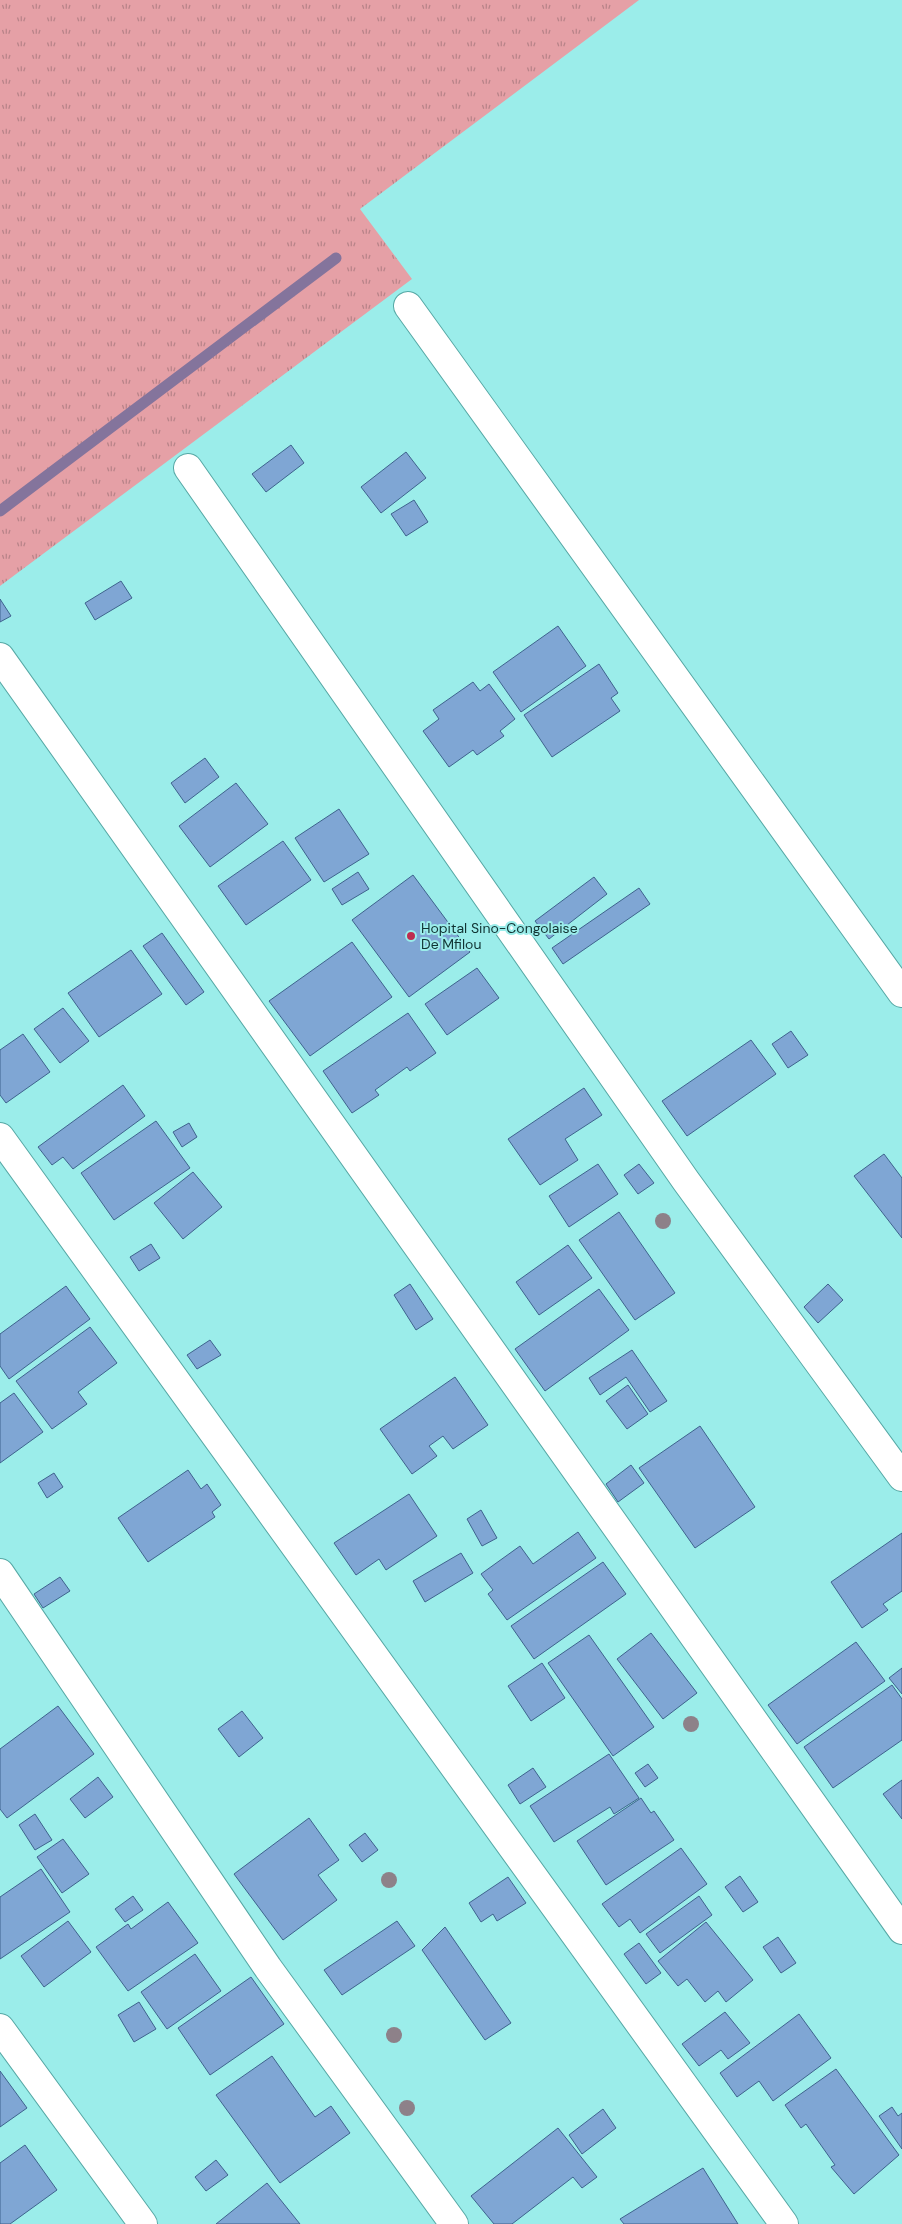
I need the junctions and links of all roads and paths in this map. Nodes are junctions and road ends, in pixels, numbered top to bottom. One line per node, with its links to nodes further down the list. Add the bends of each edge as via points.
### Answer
1 (408, 306): 4 (street)
2 (188, 468): 6 (street, via 686,1181)
3 (0, 657): 8 (street)
4 (902, 993)
5 (0, 1137): 12 (street)
6 (902, 1477)
7 (0, 1573): 11 (street, via 268,1968)
8 (902, 1930)
9 (0, 2028): 10 (street)
10 (143, 2224)
11 (454, 2224)
12 (784, 2224)

